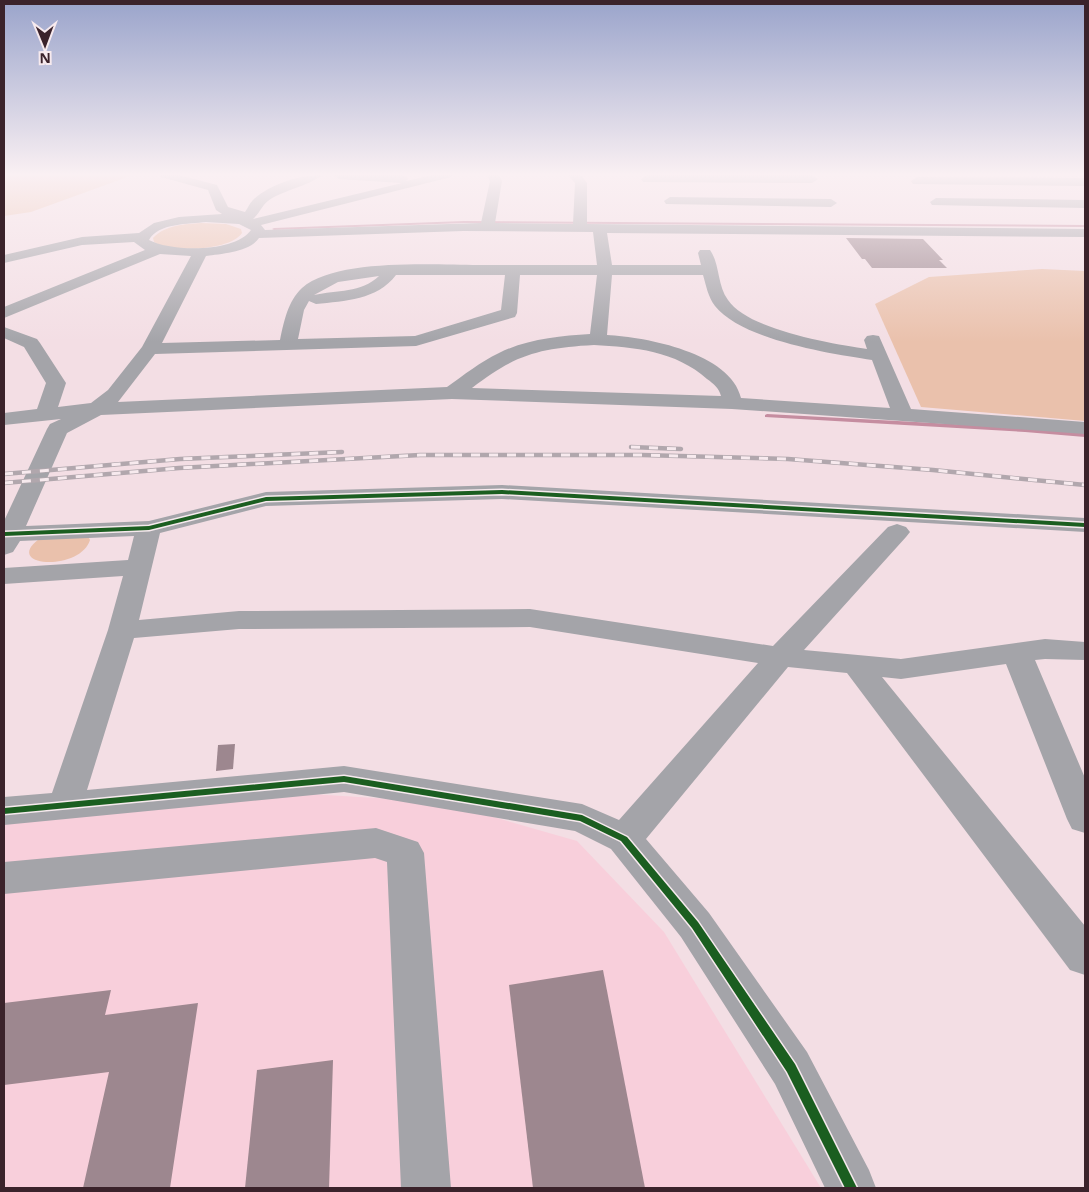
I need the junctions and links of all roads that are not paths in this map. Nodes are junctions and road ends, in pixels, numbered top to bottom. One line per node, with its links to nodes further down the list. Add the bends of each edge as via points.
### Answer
1 (697, 230): 16 (street)
2 (152, 231): 10 (street)
3 (248, 231): 12 (street, via 250,240)
4 (600, 231): 15 (street)
5 (791, 231): 6 (street)
6 (847, 231): 8 (street)
7 (961, 231): 8 (street)
8 (963, 233): 9 (street)
9 (1085, 233)
10 (142, 237): 11 (street, via 141,242 146,247); 13 (street, via 82,241)
11 (156, 250): 12 (street); 17 (street)
12 (201, 252): 21 (street)
13 (4, 260)
14 (513, 270): 15 (street); 20 (street, via 509,313 416,341); 20 (street, via 390,271 385,280 372,288 300,300)
15 (605, 270): 16 (street); 19 (street)
16 (710, 270): 26 (street, via 720,303 730,313 782,335 827,347 876,348)
17 (4, 313)
18 (4, 332): 25 (street, via 31,343 56,382)
19 (598, 339): 22 (street, via 554,342 513,353); 23 (street, via 648,343 687,356 727,386)
20 (288, 346): 21 (street)
21 (150, 349): 24 (street, via 115,394)
22 (452, 393): 23 (street); 24 (street)
23 (732, 403): 26 (street)
24 (97, 409): 25 (street); 32 (street, via 58,430)
25 (46, 414): 27 (street)
26 (903, 414): 28 (street)
27 (4, 419)
28 (1085, 428)
29 (1085, 525): 30 (street, via 502,492 266,499)
30 (149, 528): 32 (street); 33 (street)
31 (897, 532): 38 (street)
32 (6, 538)
33 (139, 567): 34 (street); 35 (street)
34 (4, 576)
35 (122, 630): 38 (street, via 239,620 530,618); 40 (street)
36 (1085, 651): 37 (street, via 1045,649)
37 (1016, 653): 39 (street, via 901,669); 42 (street)
38 (780, 657): 39 (street); 43 (street)
39 (857, 666): 45 (street)
40 (65, 805): 41 (street); 43 (street, via 344,779 582,818)
41 (4, 811)
42 (1085, 820)
43 (624, 840): 47 (street, via 695,925 791,1068)
44 (4, 878): 46 (street, via 376,842 405,853)
45 (1085, 957)
46 (426, 1188)
47 (851, 1188)

